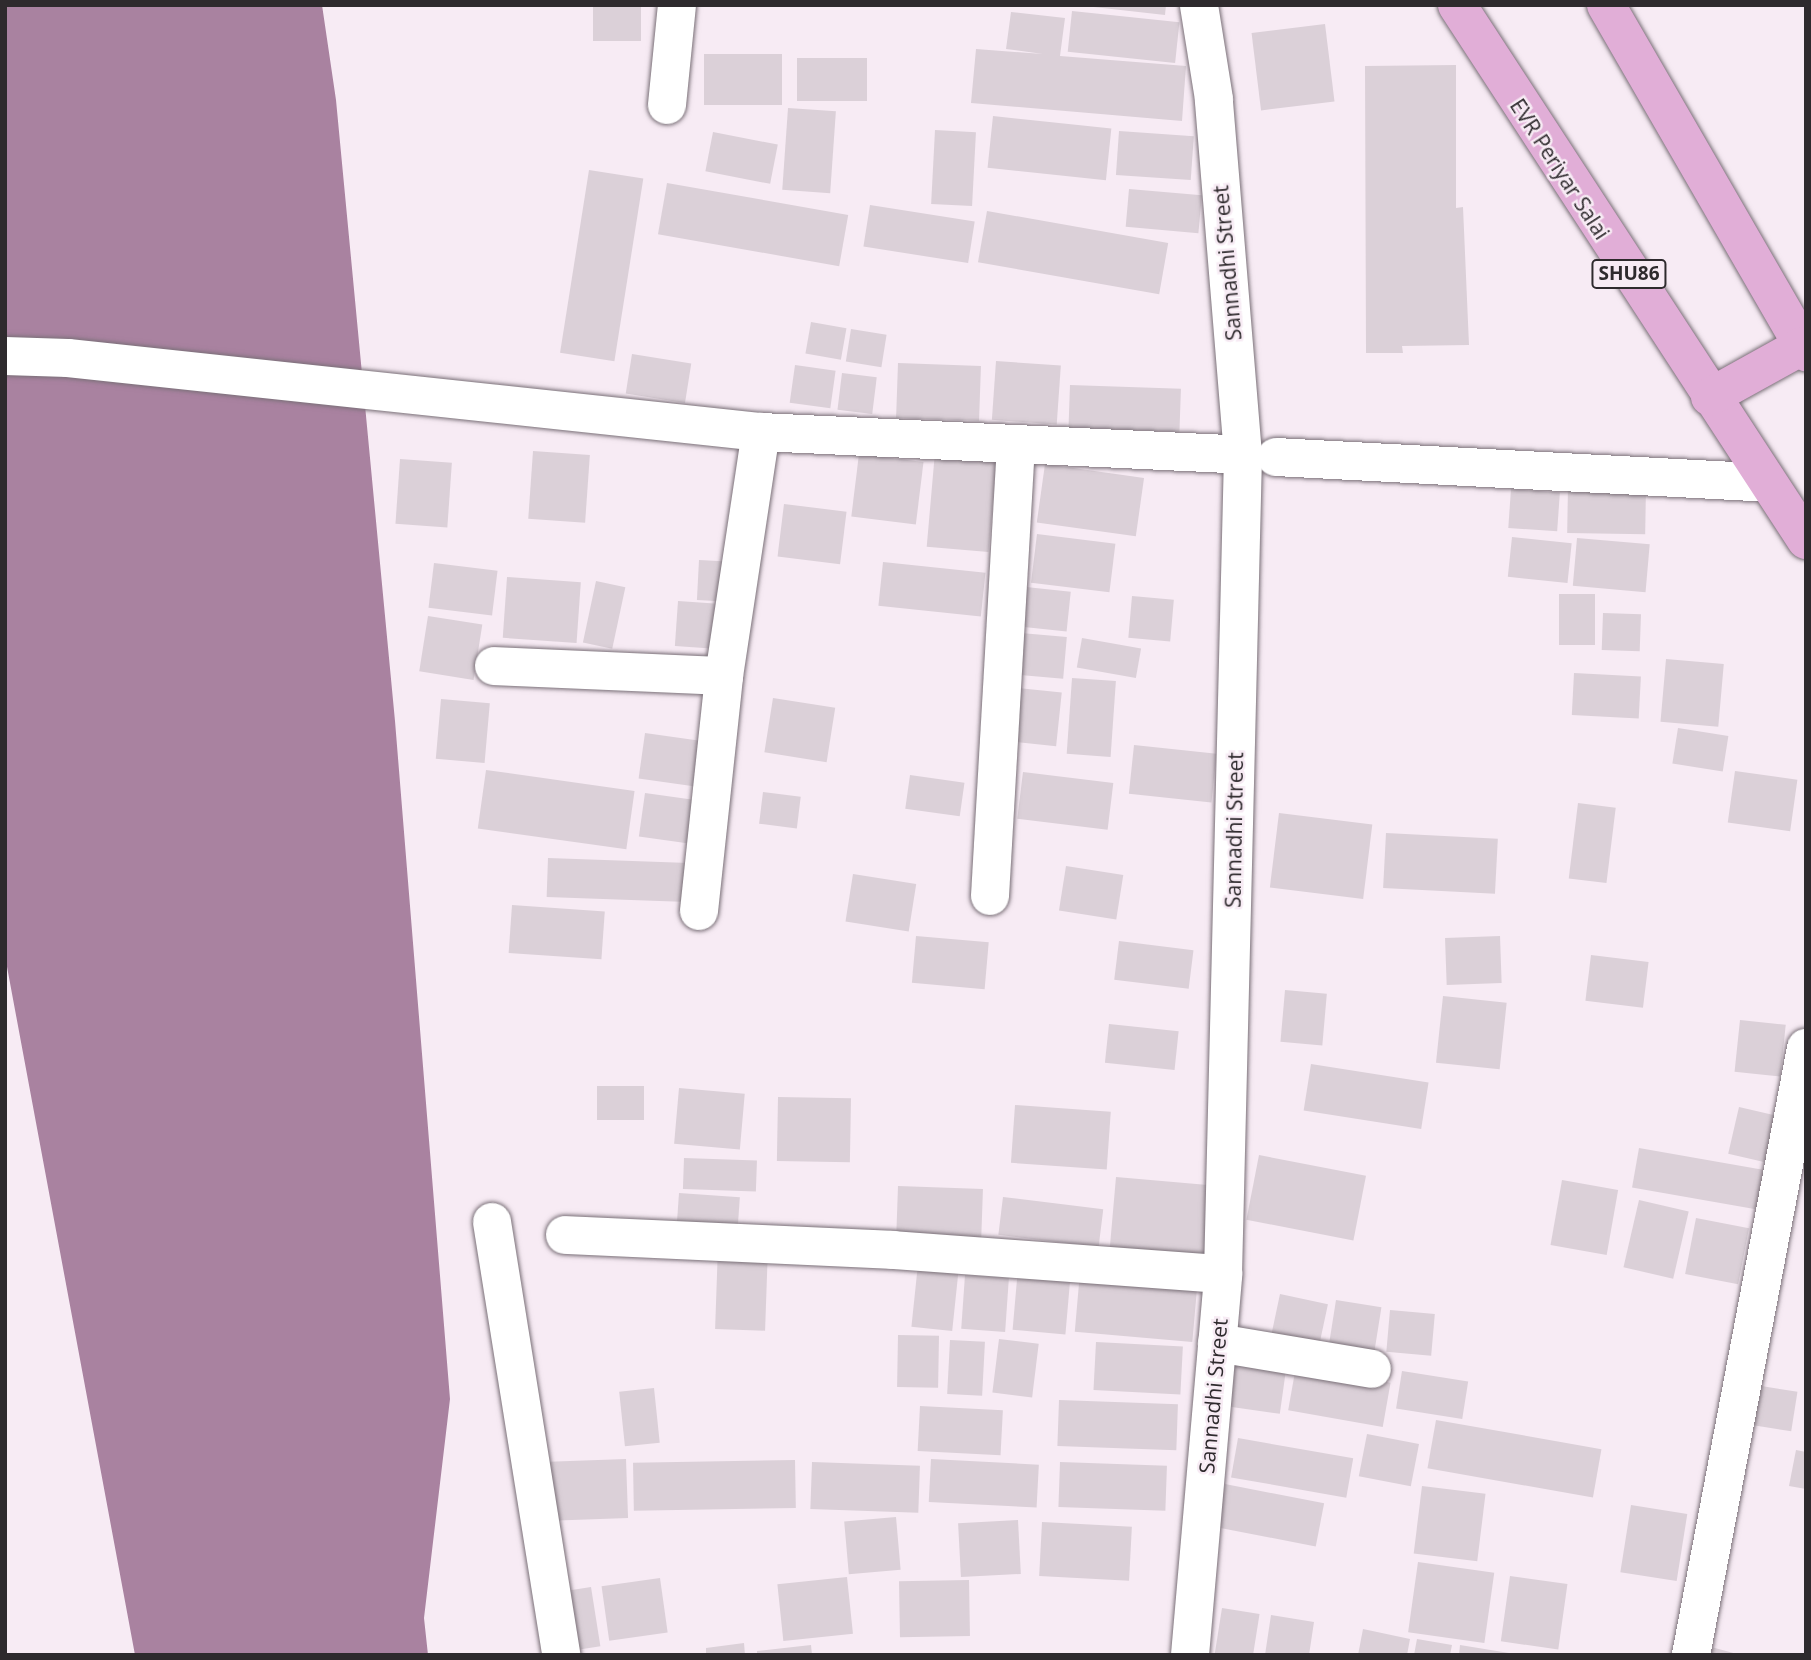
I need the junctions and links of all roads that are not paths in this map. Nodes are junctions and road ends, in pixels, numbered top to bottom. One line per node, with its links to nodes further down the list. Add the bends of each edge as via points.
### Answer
1 (677, 5): 5 (street)
2 (1199, 5): 11 (street, Sannadhi Street)
3 (1457, 5): 8 (main road, EVR Periyar Salai / SHU86)
4 (1606, 5): 6 (main road)
5 (667, 105)
6 (1804, 349): 8 (main road)
7 (5, 356): 9 (street, via 68,358)
8 (1710, 397): 12 (main road, EVR Periyar Salai / SHU86)
9 (761, 432): 10 (street); 15 (street)
10 (1016, 447): 11 (street); 16 (street)
11 (1259, 456): 12 (street); 21 (street, Sannadhi Street)
12 (1766, 483): 13 (main road, EVR Periyar Salai / SHU86)
13 (1806, 540)
14 (494, 666): 15 (street)
15 (724, 676): 17 (street)
16 (990, 896)
17 (699, 911)
18 (1806, 1048): 26 (street)
19 (492, 1222): 24 (street)
20 (565, 1235): 21 (street, via 893,1250)
21 (1223, 1274): 22 (street, Sannadhi Street)
22 (1217, 1343): 23 (street); 25 (street, Sannadhi Street)
23 (1372, 1369)
24 (561, 1655)
25 (1190, 1655)
26 (1691, 1655)

